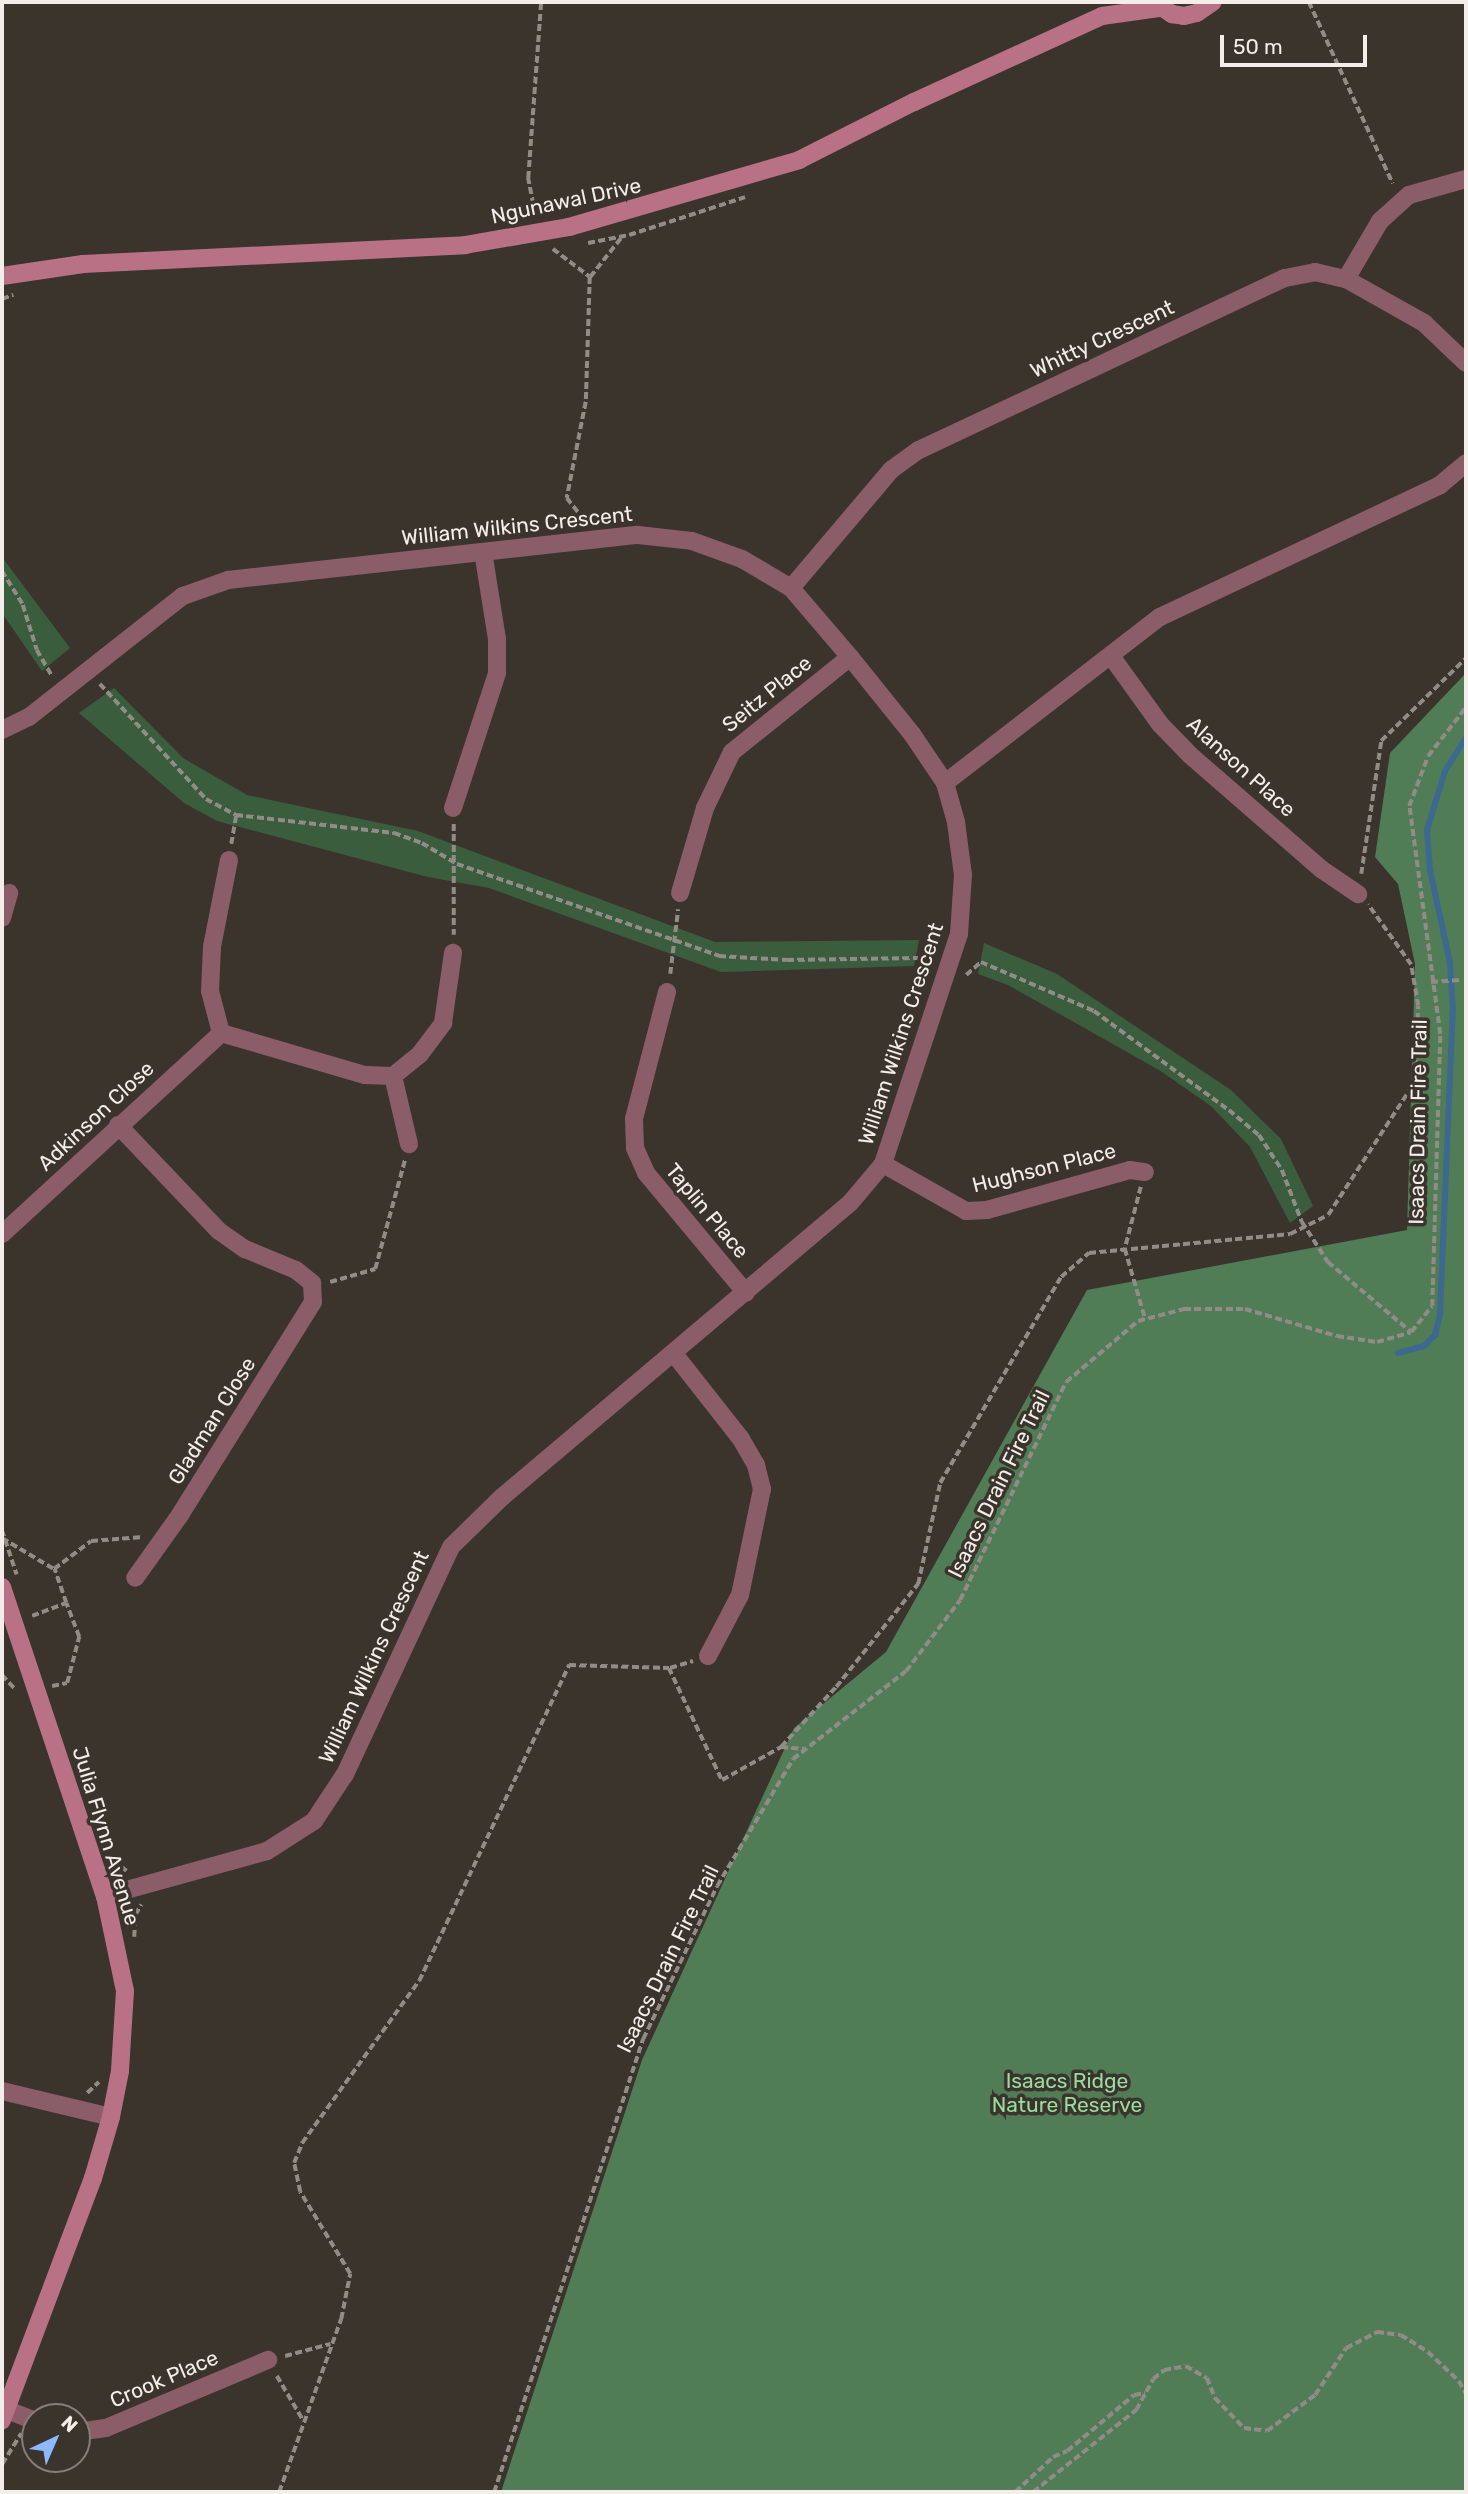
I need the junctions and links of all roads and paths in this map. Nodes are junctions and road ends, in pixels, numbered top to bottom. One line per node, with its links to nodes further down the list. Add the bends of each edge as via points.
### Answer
1 (541, 2): 9 (path, via 528,178)
2 (1118, 2): 6 (street, Ngunawal Drive)
3 (1213, 2): 5 (street, Ngunawal Drive, via 1184,16)
4 (1309, 2): 8 (path)
5 (1157, 5): 6 (street, Ngunawal Drive)
6 (1102, 16): 9 (street, Ngunawal Drive, via 799,160 657,205)
7 (1466, 179): 8 (street, via 1409,195)
8 (1401, 202): 13 (street, via 1380,221)
9 (542, 232): 11 (street, Ngunawal Drive, via 465,245 83,264); 12 (path, via 556,254)
10 (622, 236): 12 (path)
11 (2, 276)
12 (590, 277): 16 (path, via 586,401 567,498)
13 (1346, 279): 14 (street, Whitty Crescent, via 1424,323); 19 (street, Whitty Crescent, via 1315,272 1285,278 919,450 891,470)
14 (1466, 363)
15 (1466, 463): 20 (street, via 1440,485 1160,617)
16 (590, 527)
17 (483, 552): 19 (street, William Wilkins Crescent, via 638,535 692,541 743,559); 23 (street, William Wilkins Crescent, via 228,580 183,596); 27 (street, via 497,639 497,673)
18 (2, 571): 23 (path, via 23,605 37,650)
19 (791, 588): 21 (street, William Wilkins Crescent)
20 (1111, 656): 26 (street); 33 (street, Alanson Place, via 1160,724 1190,755 1321,869)
21 (850, 657): 26 (street, William Wilkins Crescent, via 912,734); 32 (street, Seitz Place, via 732,752 705,808)
22 (1466, 658): 33 (path, via 1381,741)
23 (78, 681): 25 (street, William Wilkins Crescent, via 29,717); 28 (path, via 206,799)
24 (1466, 706): 39 (path, Isaacs Drain Fire Trail, via 1428,756 1409,806)
25 (2, 730)
26 (944, 783): 37 (street, William Wilkins Crescent, via 957,822 963,875 959,934)
27 (453, 808): 30 (path)
28 (236, 815): 29 (path); 30 (path, via 394,833)
29 (229, 860): 41 (street, via 212,947 210,991)
30 (457, 864): 35 (path); 36 (path)
31 (9, 893): 34 (street)
32 (680, 893): 35 (path)
33 (1358, 894): 47 (path, via 1411,965 1418,1006 1414,1083 1328,1215)
34 (2, 918)
35 (675, 942): 37 (path, via 719,956 918,958); 40 (path)
36 (453, 953): 42 (street, via 443,1023 421,1054)
37 (939, 969): 45 (street, William Wilkins Crescent); 47 (path, via 962,979 981,962 1094,1011 1155,1053 1259,1135 1282,1170)
38 (1458, 980): 39 (path)
39 (1432, 982): 53 (path, Isaacs Drain Fire Trail, via 1440,1034 1432,1306)
40 (667, 992): 51 (street, Taplin Place, via 634,1119 635,1148 646,1173)
41 (221, 1033): 42 (street, via 365,1074); 43 (street, Adkinson Close)
42 (393, 1076): 44 (street)
43 (118, 1125): 48 (street, Adkinson Close); 50 (street, via 219,1230 245,1249)
44 (409, 1144): 50 (path, via 375,1269)
45 (883, 1164): 46 (street, Hughson Place, via 966,1210 987,1210 1130,1170); 51 (street, William Wilkins Crescent, via 850,1203)
46 (1144, 1172): 49 (path)
47 (1305, 1227): 49 (path, via 1290,1234); 53 (path, via 1328,1262)
48 (2, 1234)
49 (1125, 1250): 52 (path); 71 (path, via 1088,1253 1061,1277 940,1483 918,1584)
50 (321, 1282): 56 (street, Gladman Close, via 313,1302)
51 (746, 1293): 54 (street, William Wilkins Crescent)
52 (1145, 1319): 53 (path, Isaacs Drain Fire Trail, via 1184,1309 1245,1309 1337,1336 1377,1342); 72 (path, Isaacs Drain Fire Trail, via 1101,1348 1066,1382 960,1600 906,1671)
53 (1411, 1332)
54 (675, 1355): 64 (street, via 741,1439 756,1465 762,1489 740,1595); 74 (street, William Wilkins Crescent, via 502,1497 451,1547 345,1774 314,1821 267,1851)
55 (2, 1530): 57 (path)
56 (166, 1536): 58 (path, via 91,1541); 60 (street, Gladman Close)
57 (3, 1538): 58 (path); 59 (path)
58 (54, 1569): 62 (path)
59 (16, 1574)
60 (135, 1578)
61 (2, 1587): 65 (street, Julia Flynn Avenue)
62 (66, 1603): 63 (path); 68 (path, via 79,1637 67,1683)
63 (28, 1617)
64 (708, 1656)
65 (22, 1674): 66 (path, via 19,1693); 69 (street, Julia Flynn Avenue)
66 (2, 1675)
67 (51, 1675): 68 (path)
68 (54, 1686): 69 (path); 70 (path)
69 (36, 1690): 75 (street, Julia Flynn Avenue)
70 (58, 1699)
71 (781, 1747): 72 (path); 81 (path, via 722,1780 669,1668 569,1665 419,1981 302,2143 294,2163 300,2192 350,2274 341,2319)
72 (806, 1749): 91 (path, Isaacs Drain Fire Trail, via 793,1759 717,1886 643,2039)
73 (112, 1858): 74 (path, via 121,1868 141,1873)
74 (144, 1886): 75 (street, William Wilkins Crescent); 76 (path, via 147,1900 139,1906 133,1927)
75 (105, 1896): 80 (street, Julia Flynn Avenue, via 125,1991 120,2071)
76 (136, 1950)
77 (101, 2080): 79 (path, via 88,2090)
78 (2, 2091): 79 (street)
79 (84, 2110): 80 (street)
80 (111, 2117): 85 (street, Julia Flynn Avenue)
81 (330, 2344): 82 (path); 86 (path)
82 (268, 2360): 86 (path); 87 (street, Crook Place, via 106,2428)
83 (1146, 2393): 84 (path, via 1164,2370 1186,2366 1207,2378 1215,2398 1244,2428 1267,2431 1315,2395 1346,2348 1377,2332 1401,2335 1428,2352 1459,2381); 92 (path, via 1134,2395); 93 (path, via 1136,2410)
84 (1466, 2394)
85 (4, 2415)
86 (303, 2420): 90 (path)
87 (91, 2430)
88 (21, 2436): 89 (path)
89 (2, 2464)
90 (278, 2492)
91 (494, 2492)
92 (1015, 2492)
93 (1033, 2492)

